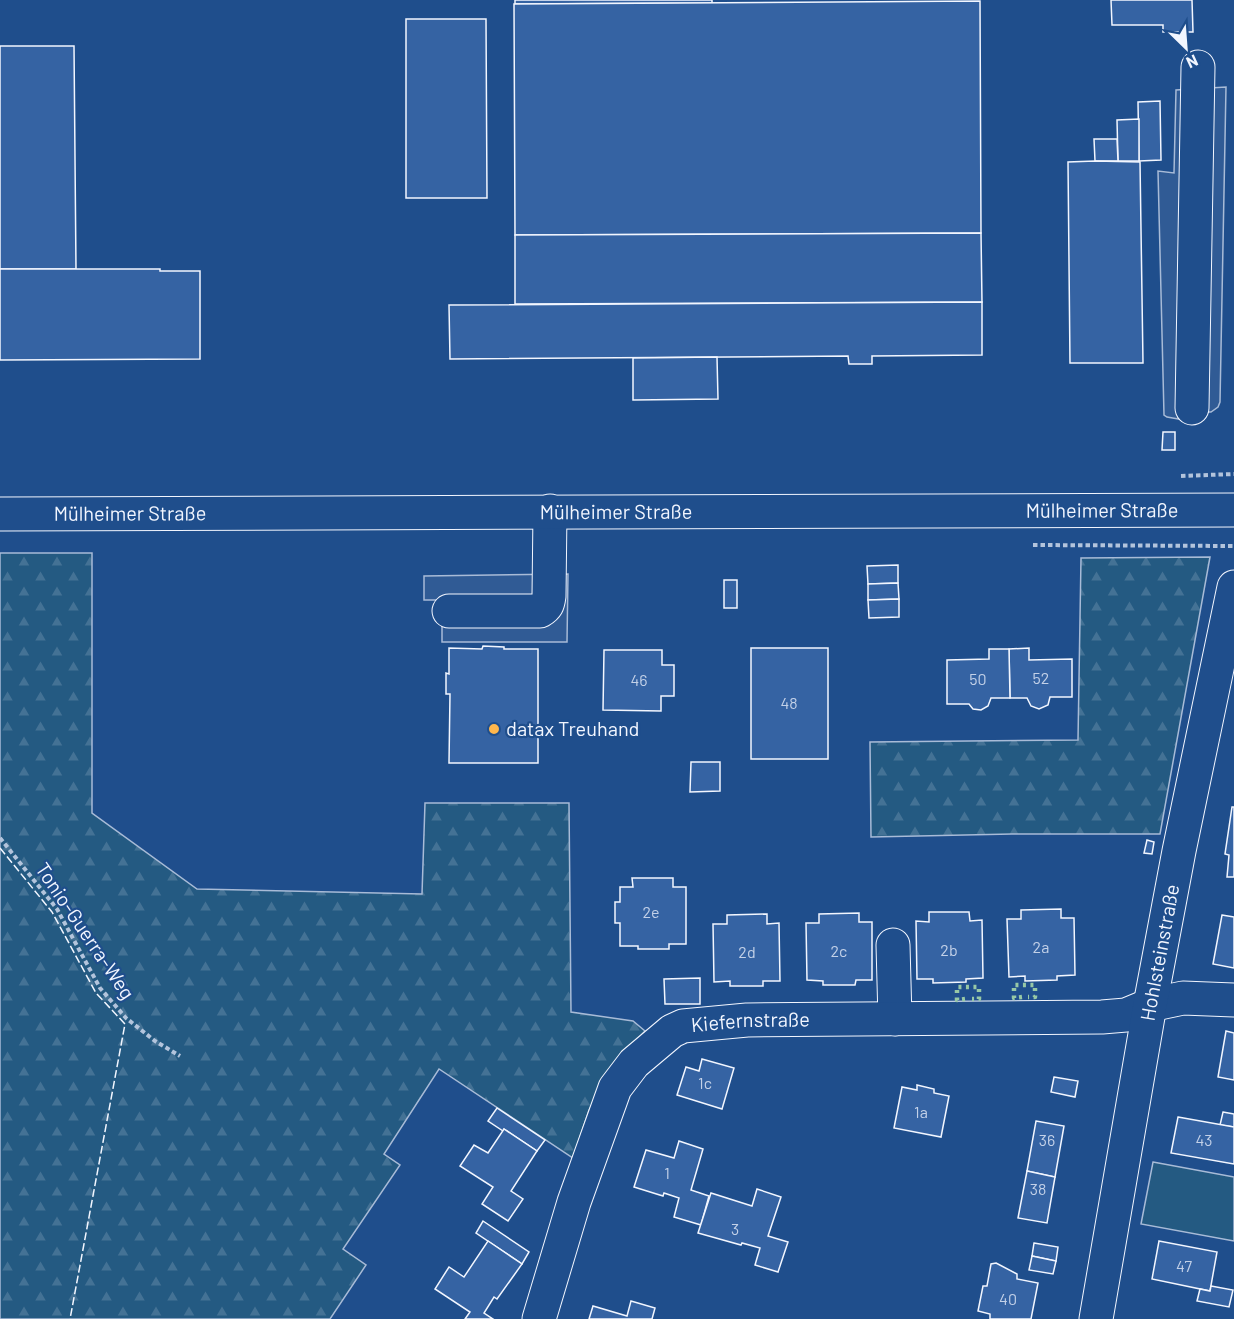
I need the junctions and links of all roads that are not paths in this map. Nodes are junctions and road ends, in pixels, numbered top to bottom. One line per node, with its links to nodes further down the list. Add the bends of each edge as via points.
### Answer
1 (1198, 67): 2 (street)
2 (1192, 408)
3 (1234, 510): 4 (street, Mülheimer Straße)
4 (550, 511): 5 (street, Mülheimer Straße); 7 (street, via 549,596 544,608)
5 (0, 514)
6 (1234, 587): 10 (street, Hohlsteinstraße)
7 (449, 611)
8 (893, 945): 11 (street)
9 (1234, 1000): 10 (street, Kiefernstraße, via 1183,998)
10 (1150, 1005): 11 (street, Kiefernstraße, via 1126,1015 1102,1017); 13 (street, Hohlsteinstraße)
11 (895, 1019): 12 (street, Kiefernstraße, via 724,1021 683,1026 664,1037 634,1063 615,1088 574,1202)
12 (539, 1319)
13 (1096, 1319)

